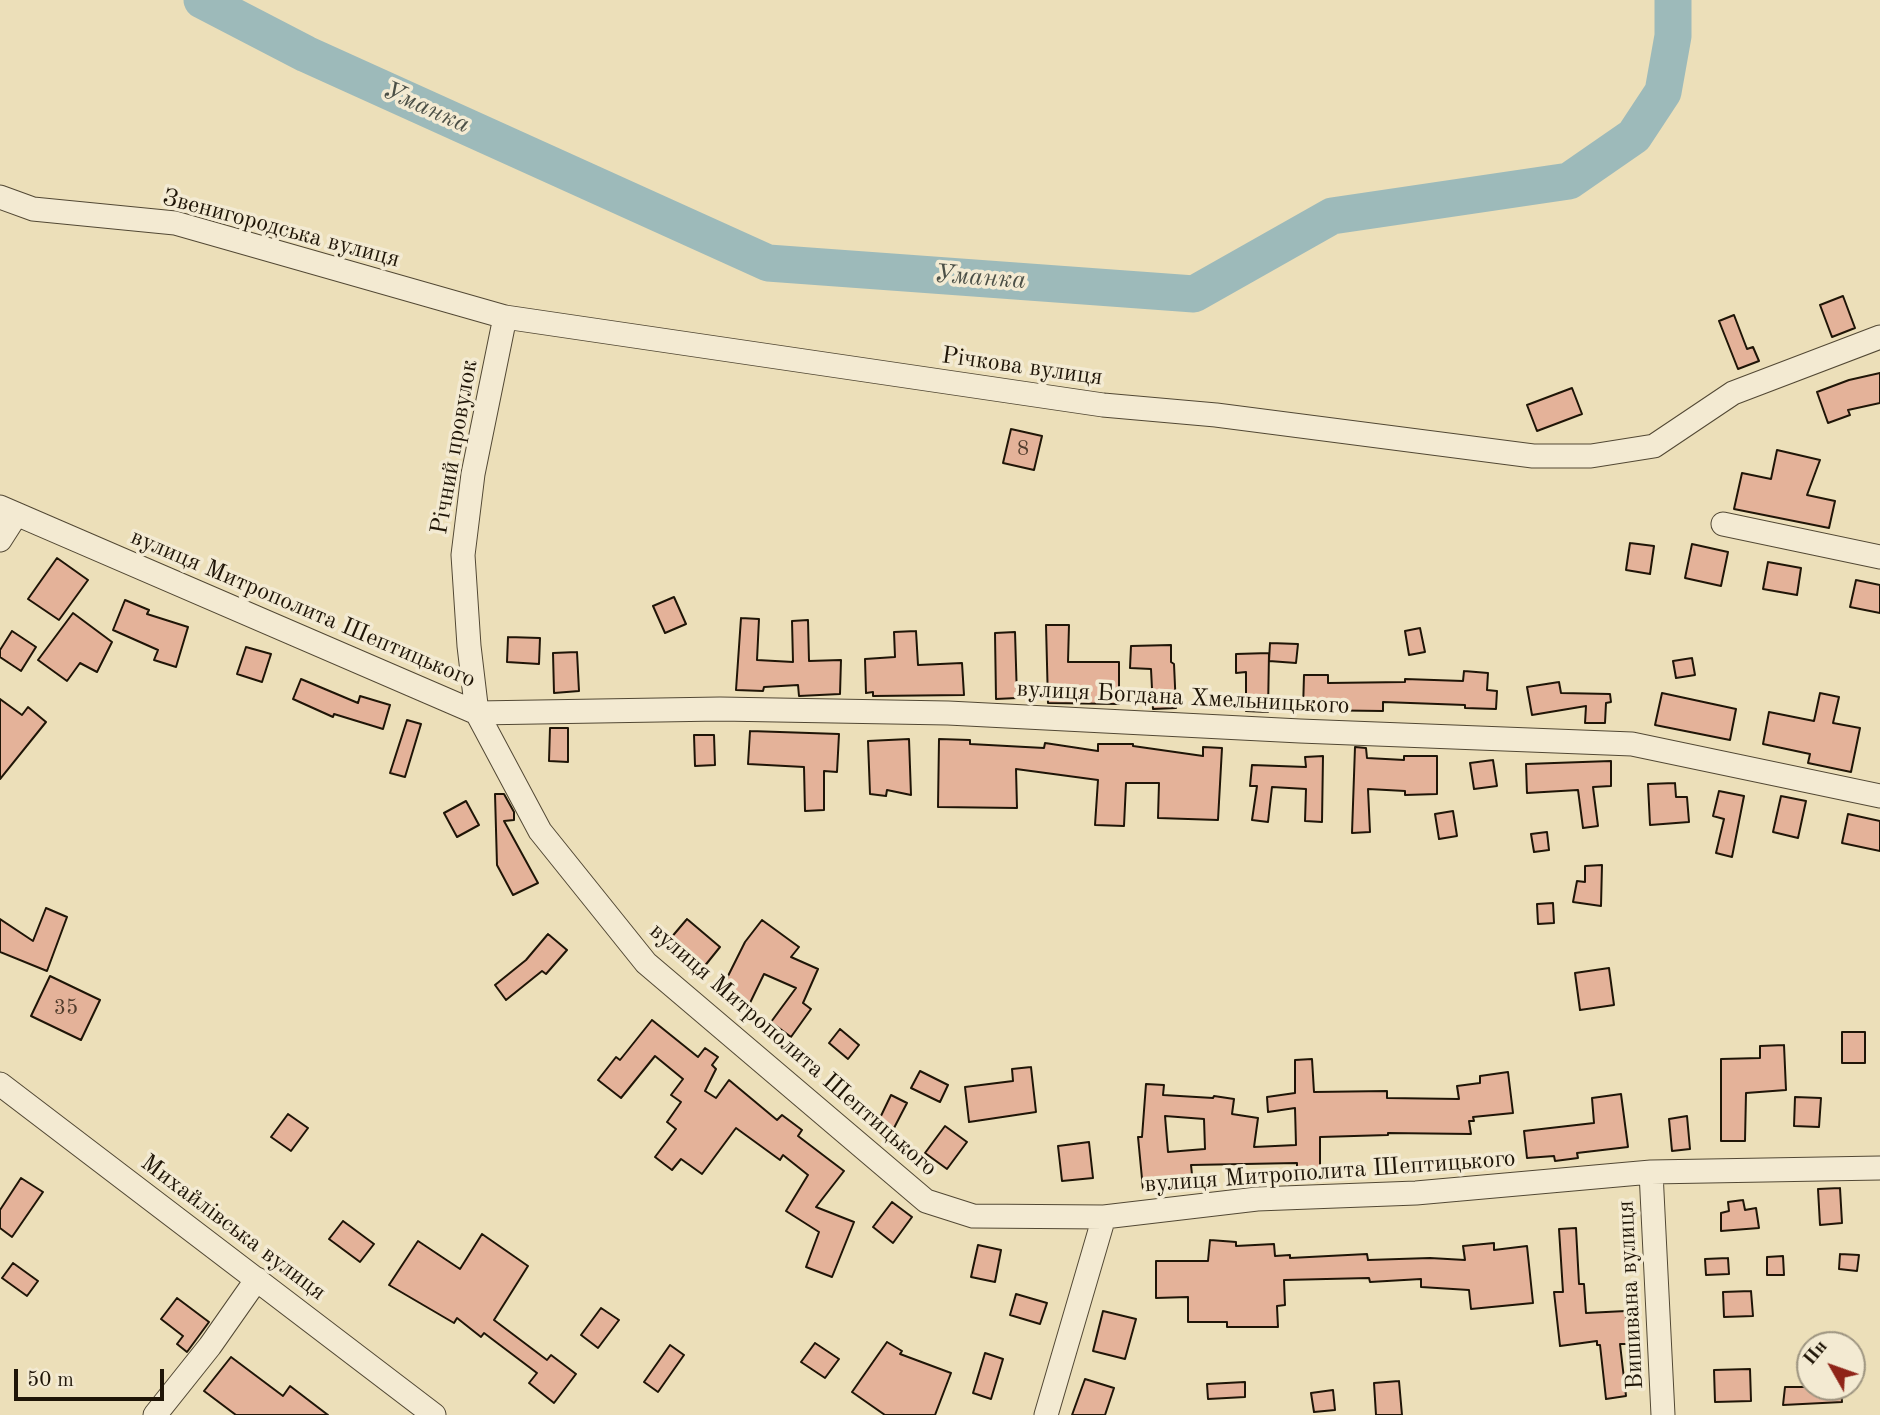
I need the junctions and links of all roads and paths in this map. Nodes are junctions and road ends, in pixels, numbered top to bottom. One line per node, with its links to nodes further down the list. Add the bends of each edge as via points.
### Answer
1 (0, 197): 2 (street, Звенигородська вулиця, via 33,209 175,223)
2 (505, 317): 3 (street, Річкова вулиця, via 1103,405 1533,456 1591,456 1654,446 1733,393); 8 (street, Річний провулок, via 473,474 463,555)
3 (1880, 337)
4 (8, 511): 6 (street); 8 (street, вулиця Митрополита Шептицького)
5 (1723, 524): 7 (street)
6 (0, 540)
7 (1880, 557)
8 (477, 713): 9 (street, вулиця Богдана Хмельницького, via 720,709 948,713 1632,744); 13 (street, вулиця Митрополита Шептицького, via 540,831 646,962 926,1202 973,1216)
9 (1880, 796)
10 (0, 1084): 14 (street, Михайлівська вулиця)
11 (1880, 1168): 12 (street, вулиця Митрополита Шептицького)
12 (1651, 1172): 13 (street, вулиця Митрополита Шептицького, via 1416,1194 1257,1199); 18 (street, Вишивана вулиця)
13 (1104, 1217): 17 (street)
14 (257, 1279): 15 (street); 16 (street, Михайлівська вулиця)
15 (155, 1415)
16 (434, 1415)
17 (1046, 1415)
18 (1663, 1415)

